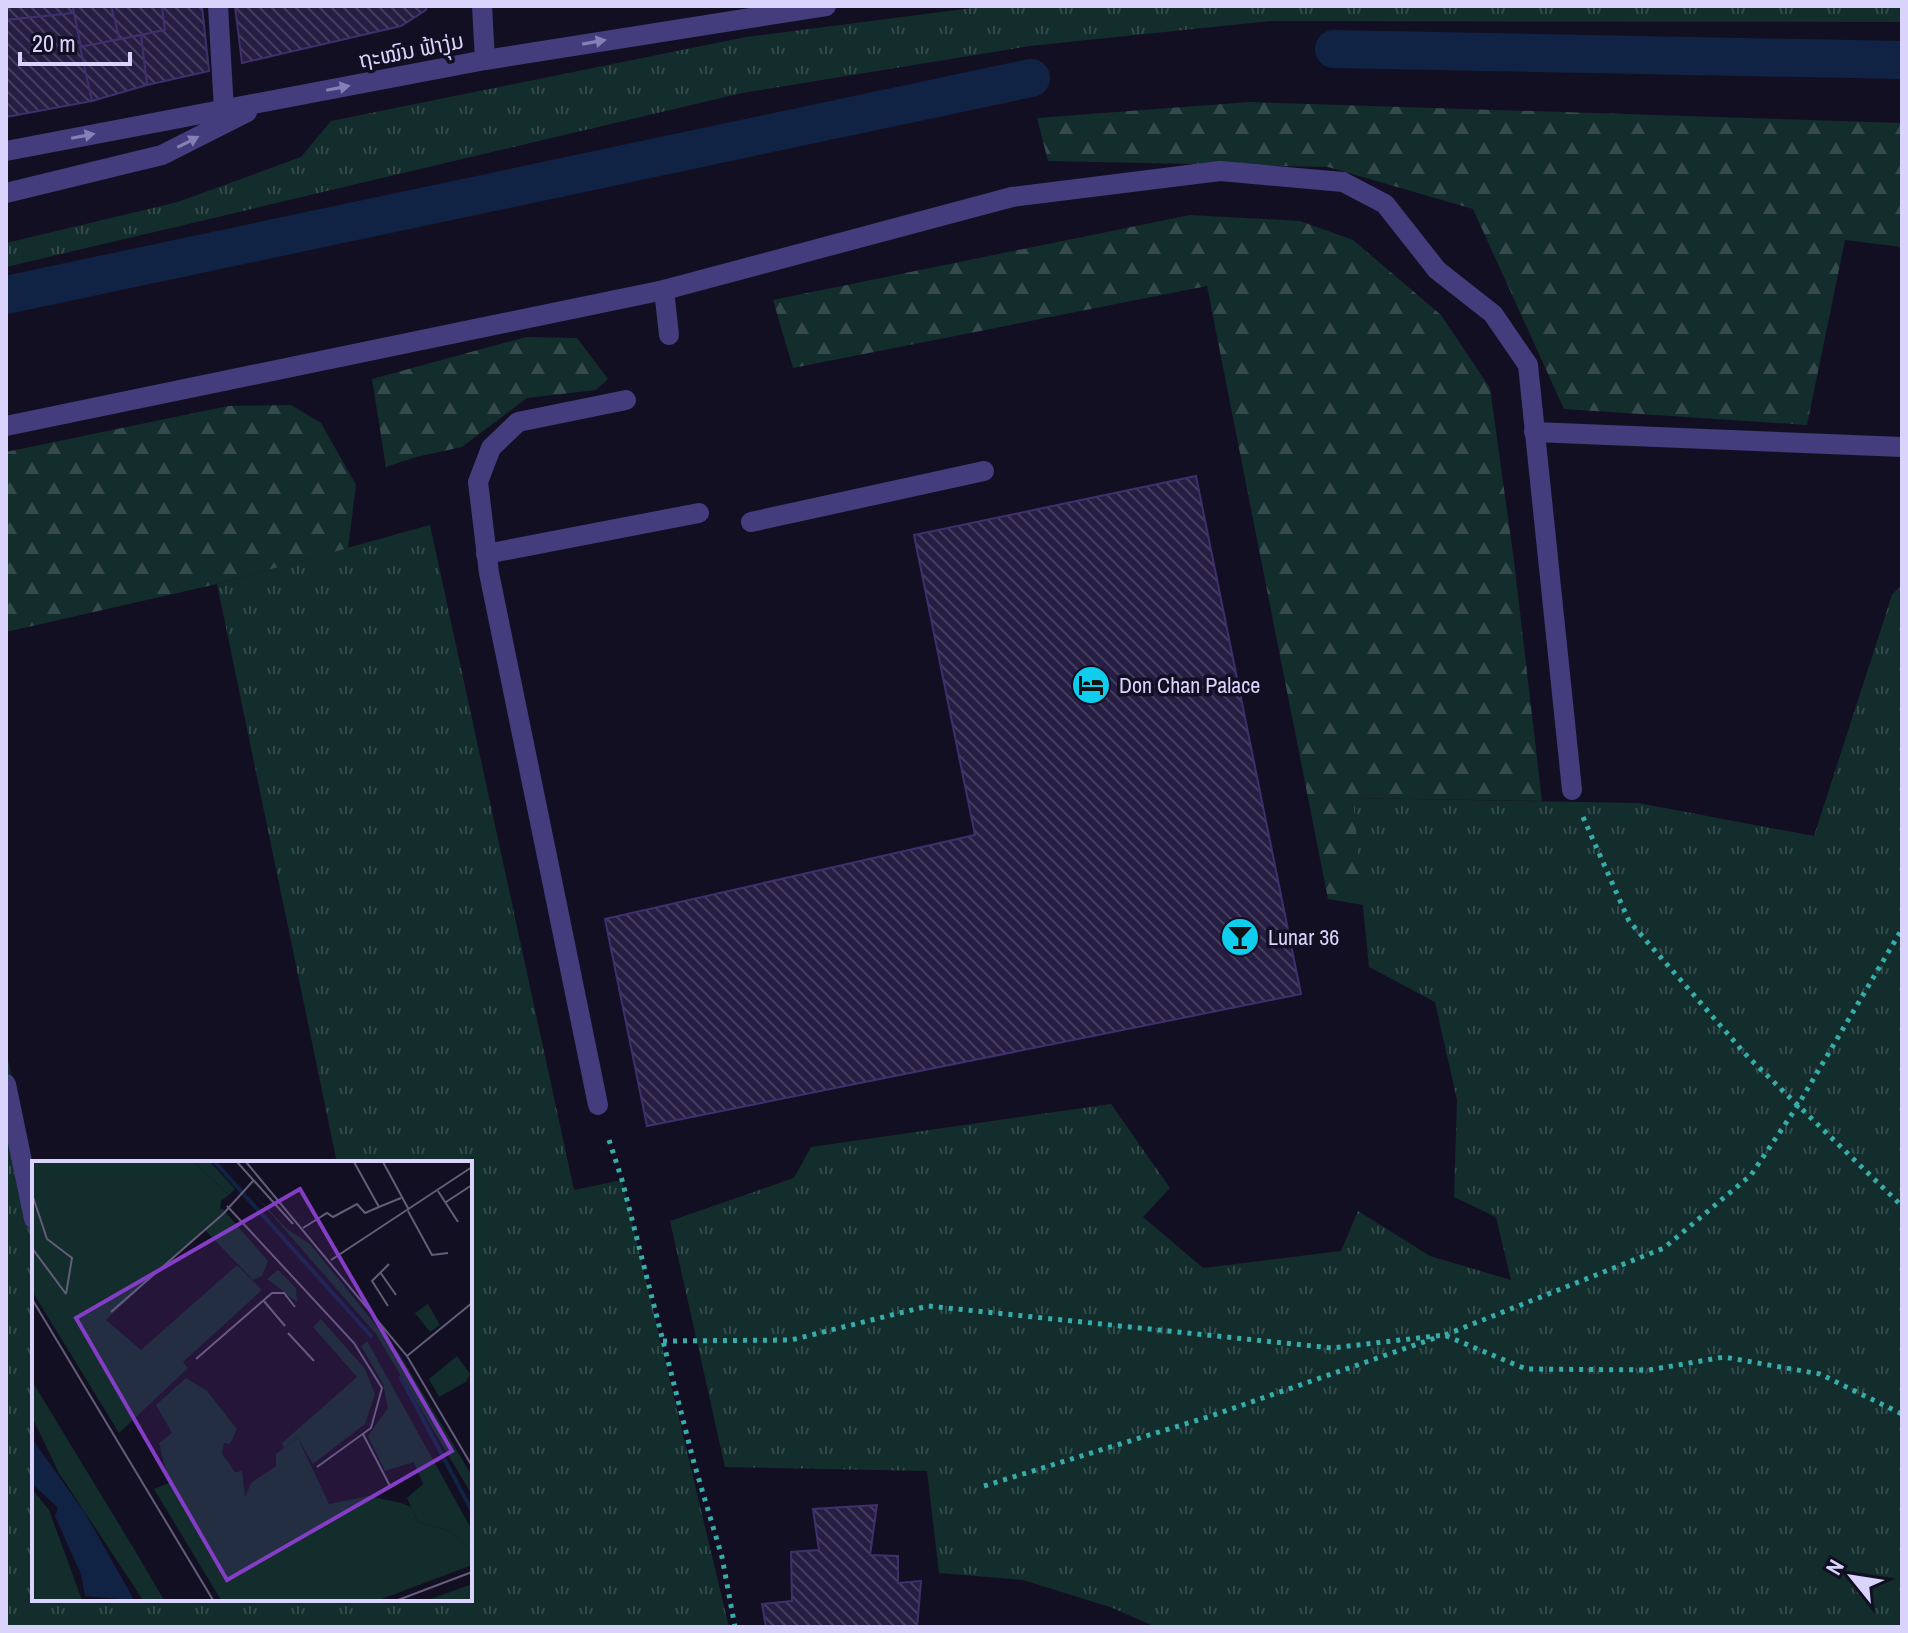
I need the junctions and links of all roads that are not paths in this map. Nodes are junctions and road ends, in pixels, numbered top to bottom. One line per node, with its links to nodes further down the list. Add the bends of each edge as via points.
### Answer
1 (218, 6): 6 (street)
2 (482, 6): 4 (street)
3 (826, 6): 4 (street, ຖະໝົນ ຟ້າງຸ່ມ, one-way to 3)
4 (485, 60): 5 (street, ຖະໝົນ ຟ້າງຸ່ມ, one-way to 4)
5 (270, 101): 6 (street, ຖະໝົນ ຟ້າງຸ່ມ); 8 (street, one-way to 5, via 162,155)
6 (224, 110): 7 (street, ຖະໝົນ ຟ້າງຸ່ມ, one-way to 6)
7 (6, 151)
8 (6, 193)
9 (664, 290): 10 (street); 12 (street); 13 (street, via 1012,197 1220,171 1343,182 1385,204 1437,270 1493,314 1528,365)
10 (669, 335)
11 (626, 400): 18 (street, via 518,422 491,448 478,482)
12 (6, 426)
13 (1534, 432): 14 (street); 19 (street)
14 (1902, 447)
15 (984, 471): 17 (street)
16 (699, 513): 18 (street)
17 (751, 522)
18 (486, 554): 21 (street)
19 (1572, 790)
20 (6, 1084): 22 (street)
21 (598, 1105)
22 (32, 1209)

